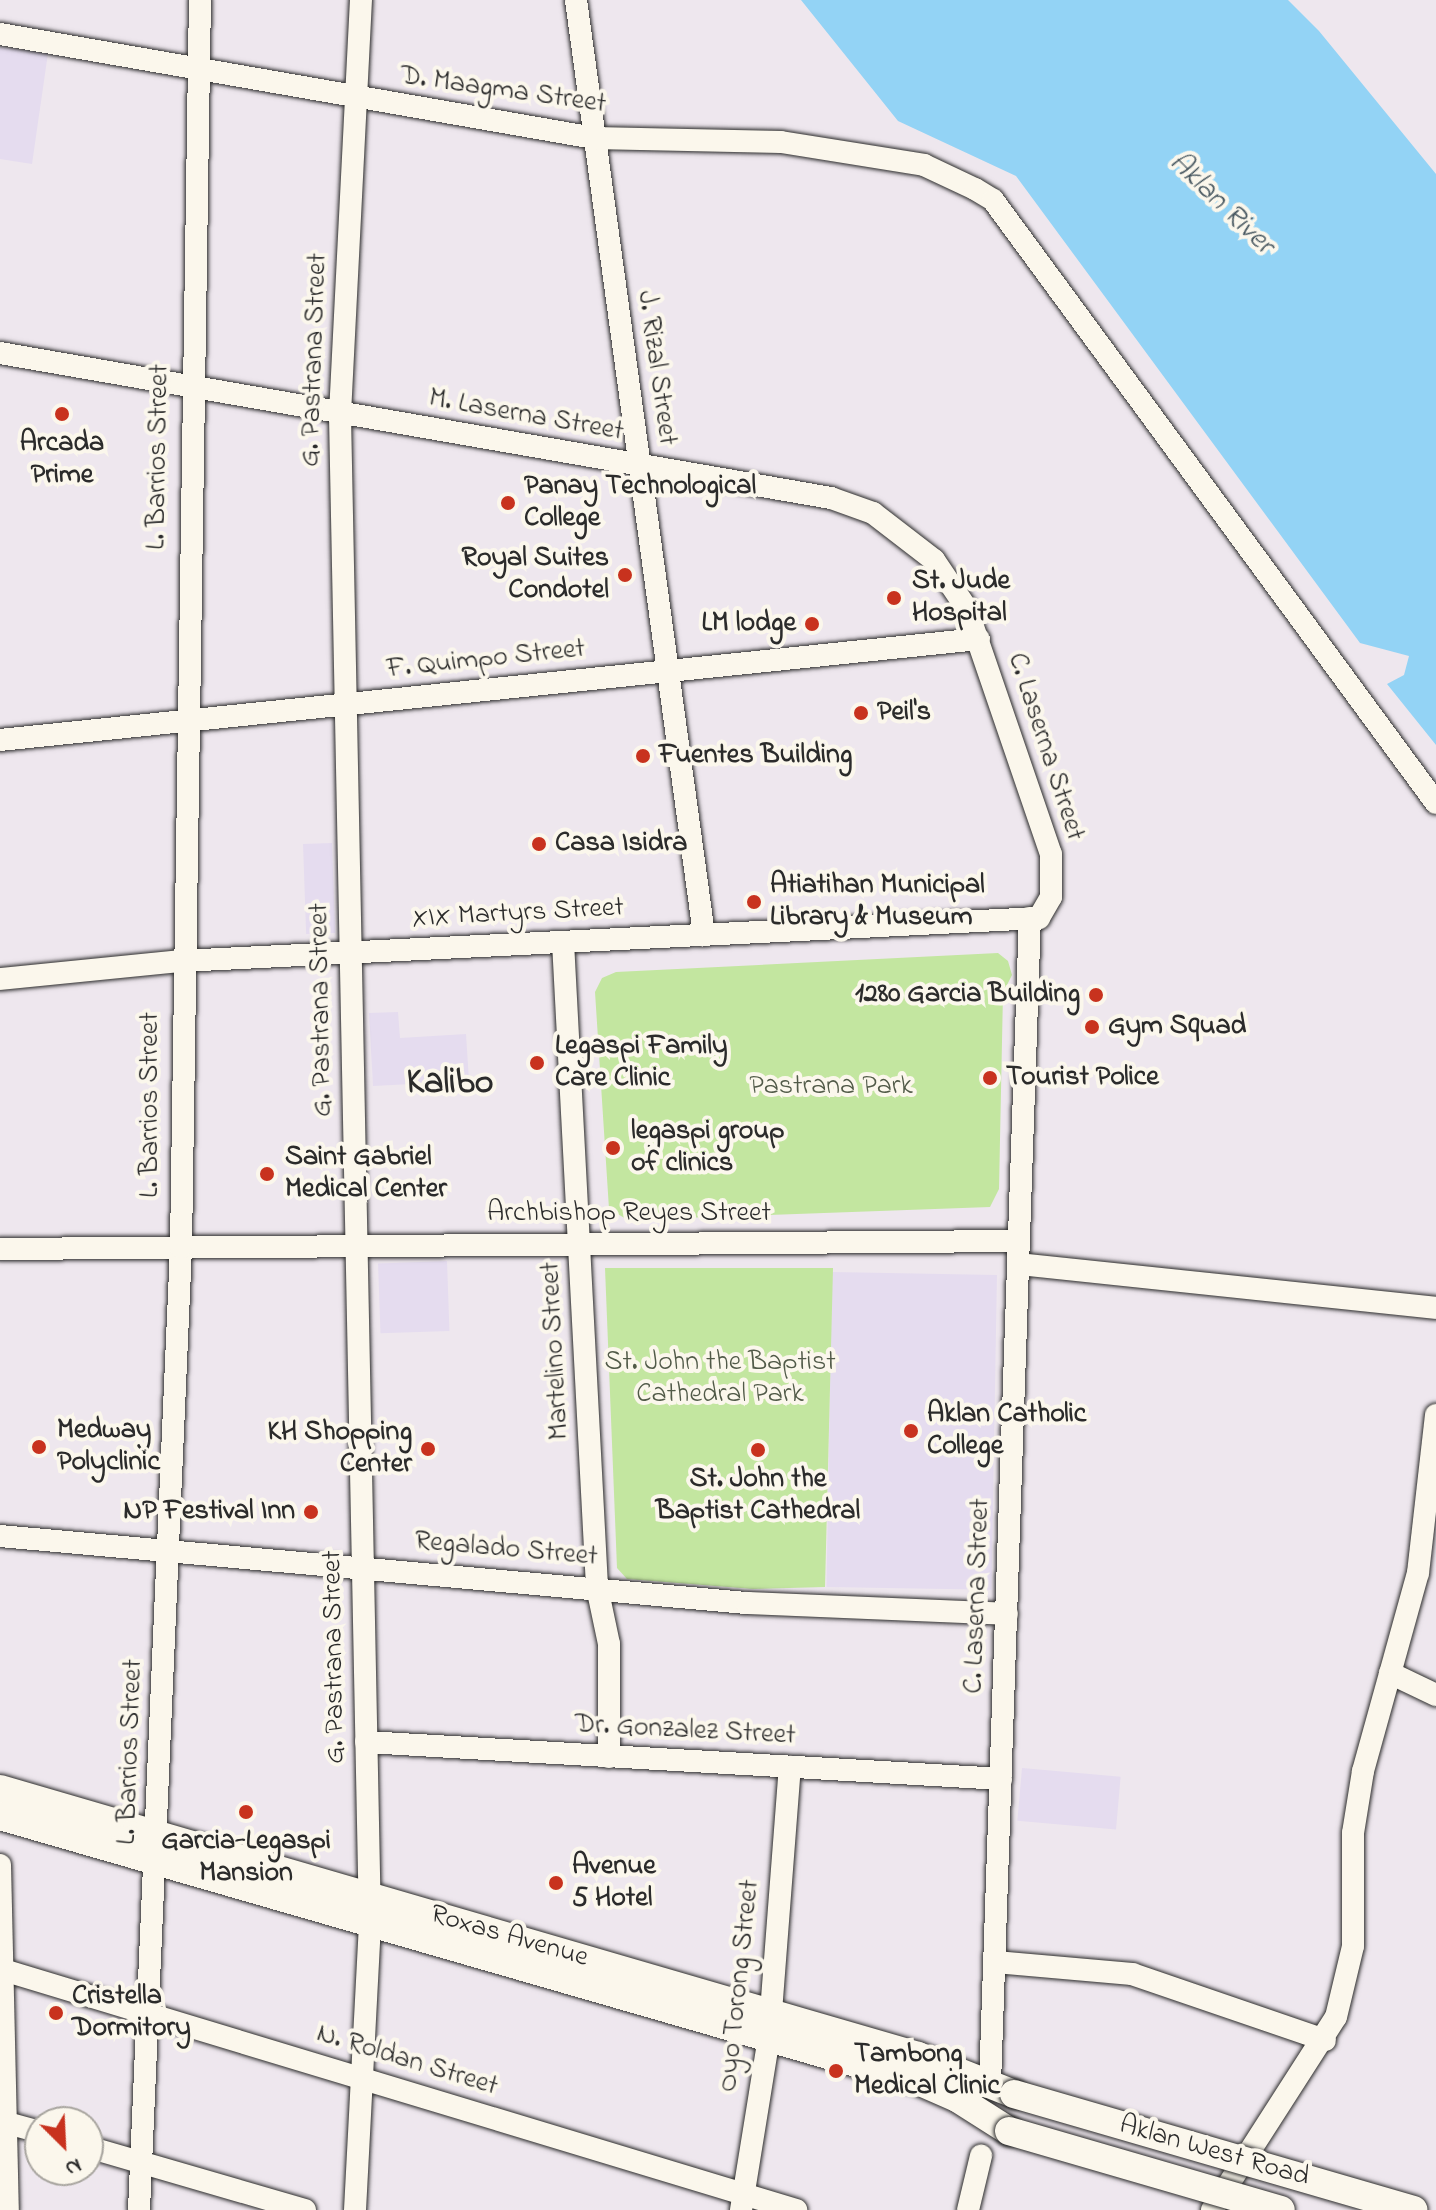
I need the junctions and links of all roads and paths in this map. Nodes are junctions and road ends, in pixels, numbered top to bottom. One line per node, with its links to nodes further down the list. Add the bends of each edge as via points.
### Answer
1 (200, 0): 5 (street, L. Barrios Street)
2 (361, 0): 6 (street, G. Pastrana Street)
3 (576, 0): 7 (street, J. Rizal Street)
4 (0, 34): 5 (street, D. Maagma Street)
5 (198, 71): 6 (street, D. Maagma Street); 9 (street, L. Barrios Street)
6 (355, 100): 7 (street, D. Maagma Street); 10 (street, G. Pastrana Street)
7 (594, 138): 11 (street, J. Rizal Street); 17 (street, D. Maagma Street, via 795,144 924,165 993,200)
8 (0, 353): 9 (street, M. Laserna Street)
9 (190, 387): 10 (street, M. Laserna Street); 15 (street, L. Barrios Street)
10 (340, 414): 11 (street, M. Laserna Street); 14 (street, G. Pastrana Street)
11 (639, 466): 12 (street, M. Laserna Street, via 831,498 873,513 934,560 960,594); 13 (street, J. Rizal Street)
12 (979, 639): 13 (street, F. Quimpo Street); 18 (street, C. Laserna Street, via 1051,854 1051,897)
13 (667, 671): 14 (street, F. Quimpo Street); 19 (street, J. Rizal Street)
14 (346, 705): 15 (street, F. Quimpo Street); 21 (street, G. Pastrana Street)
15 (185, 721): 16 (street, F. Quimpo Street); 22 (street, L. Barrios Street)
16 (0, 740)
17 (1436, 803)
18 (1034, 918): 19 (street, XIX Martyrs Street); 24 (street, C. Laserna Street)
19 (704, 935): 20 (street, XIX Martyrs Street)
20 (563, 942): 21 (street, XIX Martyrs Street); 25 (street, Martelino Street)
21 (351, 952): 22 (street, XIX Martyrs Street); 26 (street, G. Pastrana Street)
22 (181, 961): 23 (street, XIX Martyrs Street); 27 (street, L. Barrios Street)
23 (0, 979)
24 (1019, 1241): 25 (street, Archbishop Reyes Street); 29 (street, C. Laserna Street)
25 (580, 1244): 26 (street, Archbishop Reyes Street); 36 (street, Martelino Street)
26 (356, 1246): 27 (street, Archbishop Reyes Street); 34 (street, G. Pastrana Street)
27 (181, 1247): 28 (street, Archbishop Reyes Street); 33 (street, L. Barrios Street)
28 (0, 1249)
29 (1019, 1264): 30 (street); 37 (street, C. Laserna Street)
30 (1436, 1308)
31 (1436, 1415): 35 (street)
32 (0, 1536): 33 (street, Regalado Street)
33 (168, 1550): 34 (street, Regalado Street); 46 (street, L. Barrios Street)
34 (363, 1568): 36 (street, Regalado Street); 40 (street, G. Pastrana Street)
35 (1427, 1575): 38 (street)
36 (597, 1587): 37 (street, Regalado Street, via 747,1603); 41 (street, Martelino Street, via 609,1644)
37 (1007, 1614): 43 (street, C. Laserna Street)
38 (1390, 1673): 39 (street); 53 (street, via 1363,1771 1353,1833 1353,1946)
39 (1436, 1695)
40 (366, 1742): 41 (street, Dr. Gonzalez Street); 48 (street, G. Pastrana Street)
41 (609, 1757): 42 (street, Dr. Gonzalez Street)
42 (790, 1767): 43 (street, Dr. Gonzalez Street); 52 (street, Oyo Torong Street)
43 (1001, 1779): 49 (street, C. Laserna Street)
44 (0, 1789): 46 (main road, Roxas Avenue)
45 (0, 1816): 46 (main road, Roxas Avenue)
46 (157, 1848): 48 (main road, Roxas Avenue); 51 (street, L. Barrios Street)
47 (0, 1865): 50 (street)
48 (370, 1909): 52 (main road, Roxas Avenue); 54 (street, G. Pastrana Street)
49 (995, 1962): 53 (street, via 1132,1974); 55 (street, C. Laserna Street)
50 (1, 1969): 51 (street, N. Roldan Street); 56 (street)
51 (147, 2014): 54 (street, N. Roldan Street); 61 (street, L. Barrios Street)
52 (770, 2025): 55 (main road, Roxas Avenue, via 944,2064); 58 (main road, Roxas Avenue, via 940,2089); 62 (street, Oyo Torong Street)
53 (1325, 2040): 69 (street)
54 (361, 2078): 62 (street, N. Roldan Street); 66 (street, G. Pastrana Street)
55 (1002, 2089): 71 (main road, Aklan West Road, bridge)
56 (3, 2122): 57 (street); 63 (street)
57 (24, 2128)
58 (1009, 2131): 70 (main road, Aklan West Road, bridge)
59 (104, 2152): 61 (street)
60 (981, 2156): 68 (street)
61 (141, 2162): 64 (street, L. Barrios Street); 65 (street)
62 (743, 2202): 67 (street, N. Roldan Street)
63 (8, 2210)
64 (139, 2210)
65 (305, 2210)
66 (355, 2210)
67 (796, 2210)
68 (968, 2210)
69 (1212, 2210)
70 (1281, 2210)
71 (1413, 2210)

